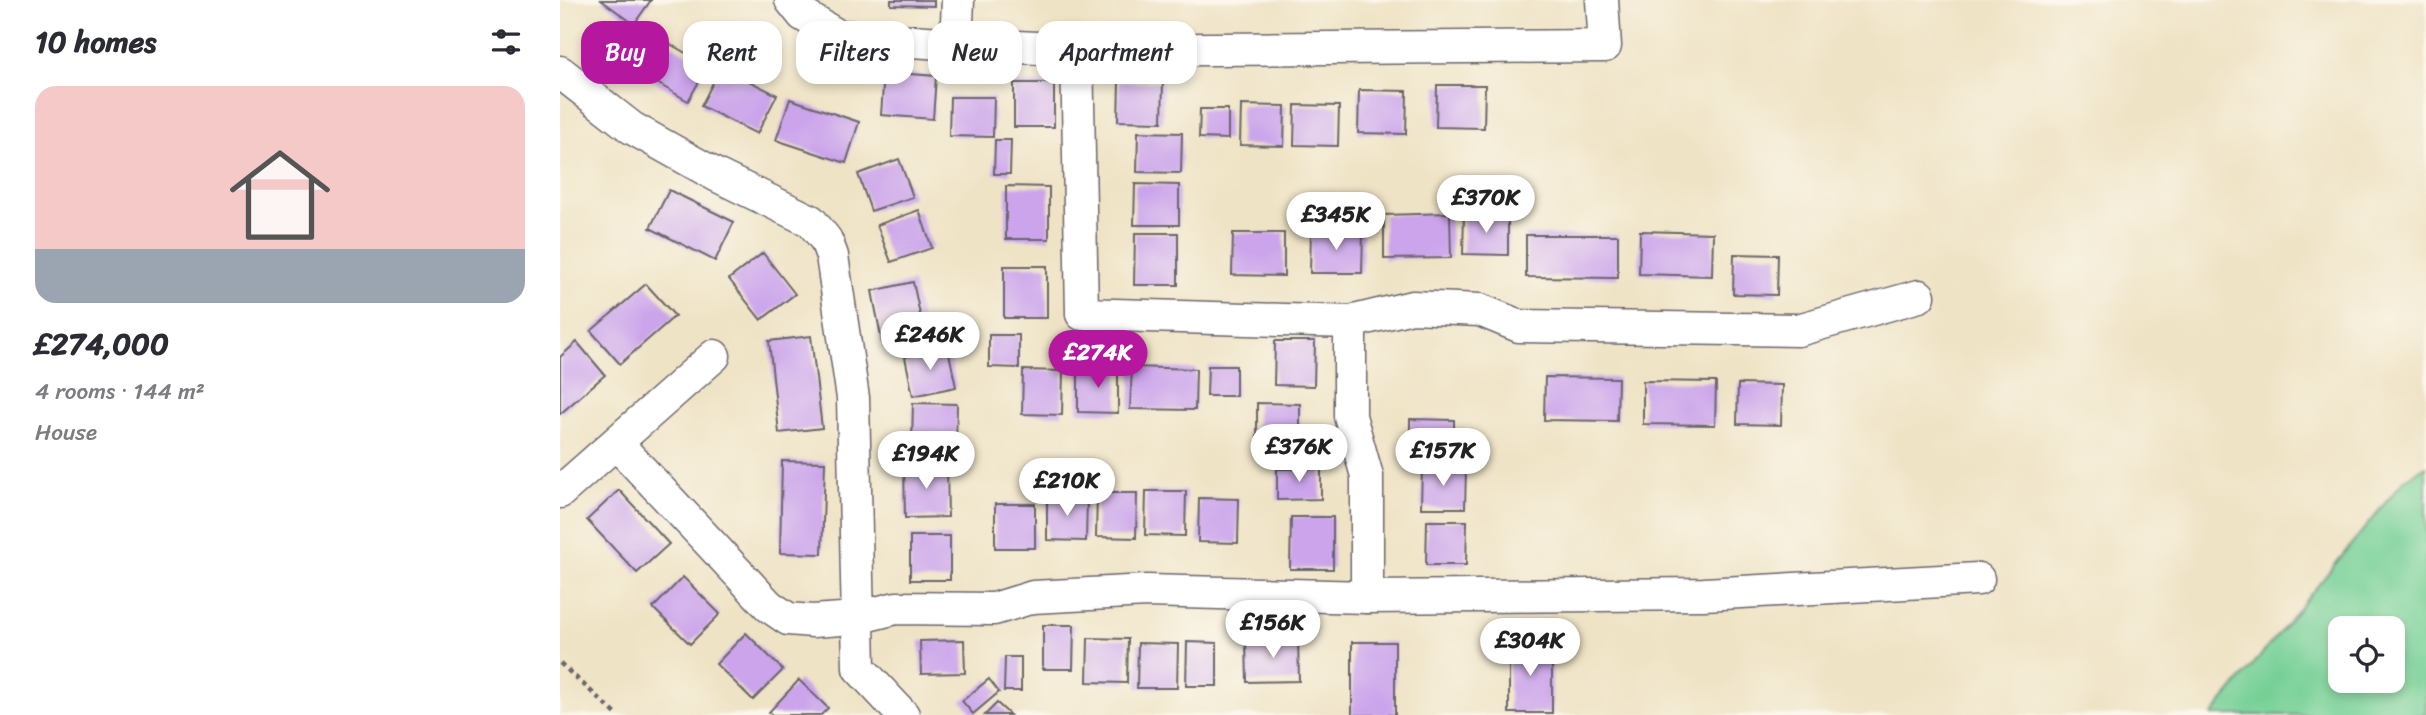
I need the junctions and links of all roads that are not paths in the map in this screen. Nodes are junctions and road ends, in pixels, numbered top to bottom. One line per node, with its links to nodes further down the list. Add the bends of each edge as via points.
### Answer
1 (791, 0): 5 (street, via 803,15 838,36)
2 (958, 0): 4 (street)
3 (1602, 0): 6 (street, via 1605,46)
4 (957, 21)
5 (928, 42)
6 (1197, 49)
7 (560, 72): 16 (street, via 632,128 811,221 826,240 853,398)
8 (1078, 84): 10 (street, via 1082,314)
9 (1919, 296): 10 (street, via 1798,330 1519,326 1480,310 1412,307)
10 (1350, 322): 15 (street, via 1350,416 1367,476)
11 (714, 356): 12 (street)
12 (617, 444): 13 (street); 16 (street, via 769,606 788,619)
13 (560, 492)
14 (1978, 579): 15 (street, via 1704,594)
15 (1367, 597): 16 (street, via 1147,591 1033,597 994,610 896,608)
16 (856, 618): 17 (street, via 859,668)
17 (903, 715)

